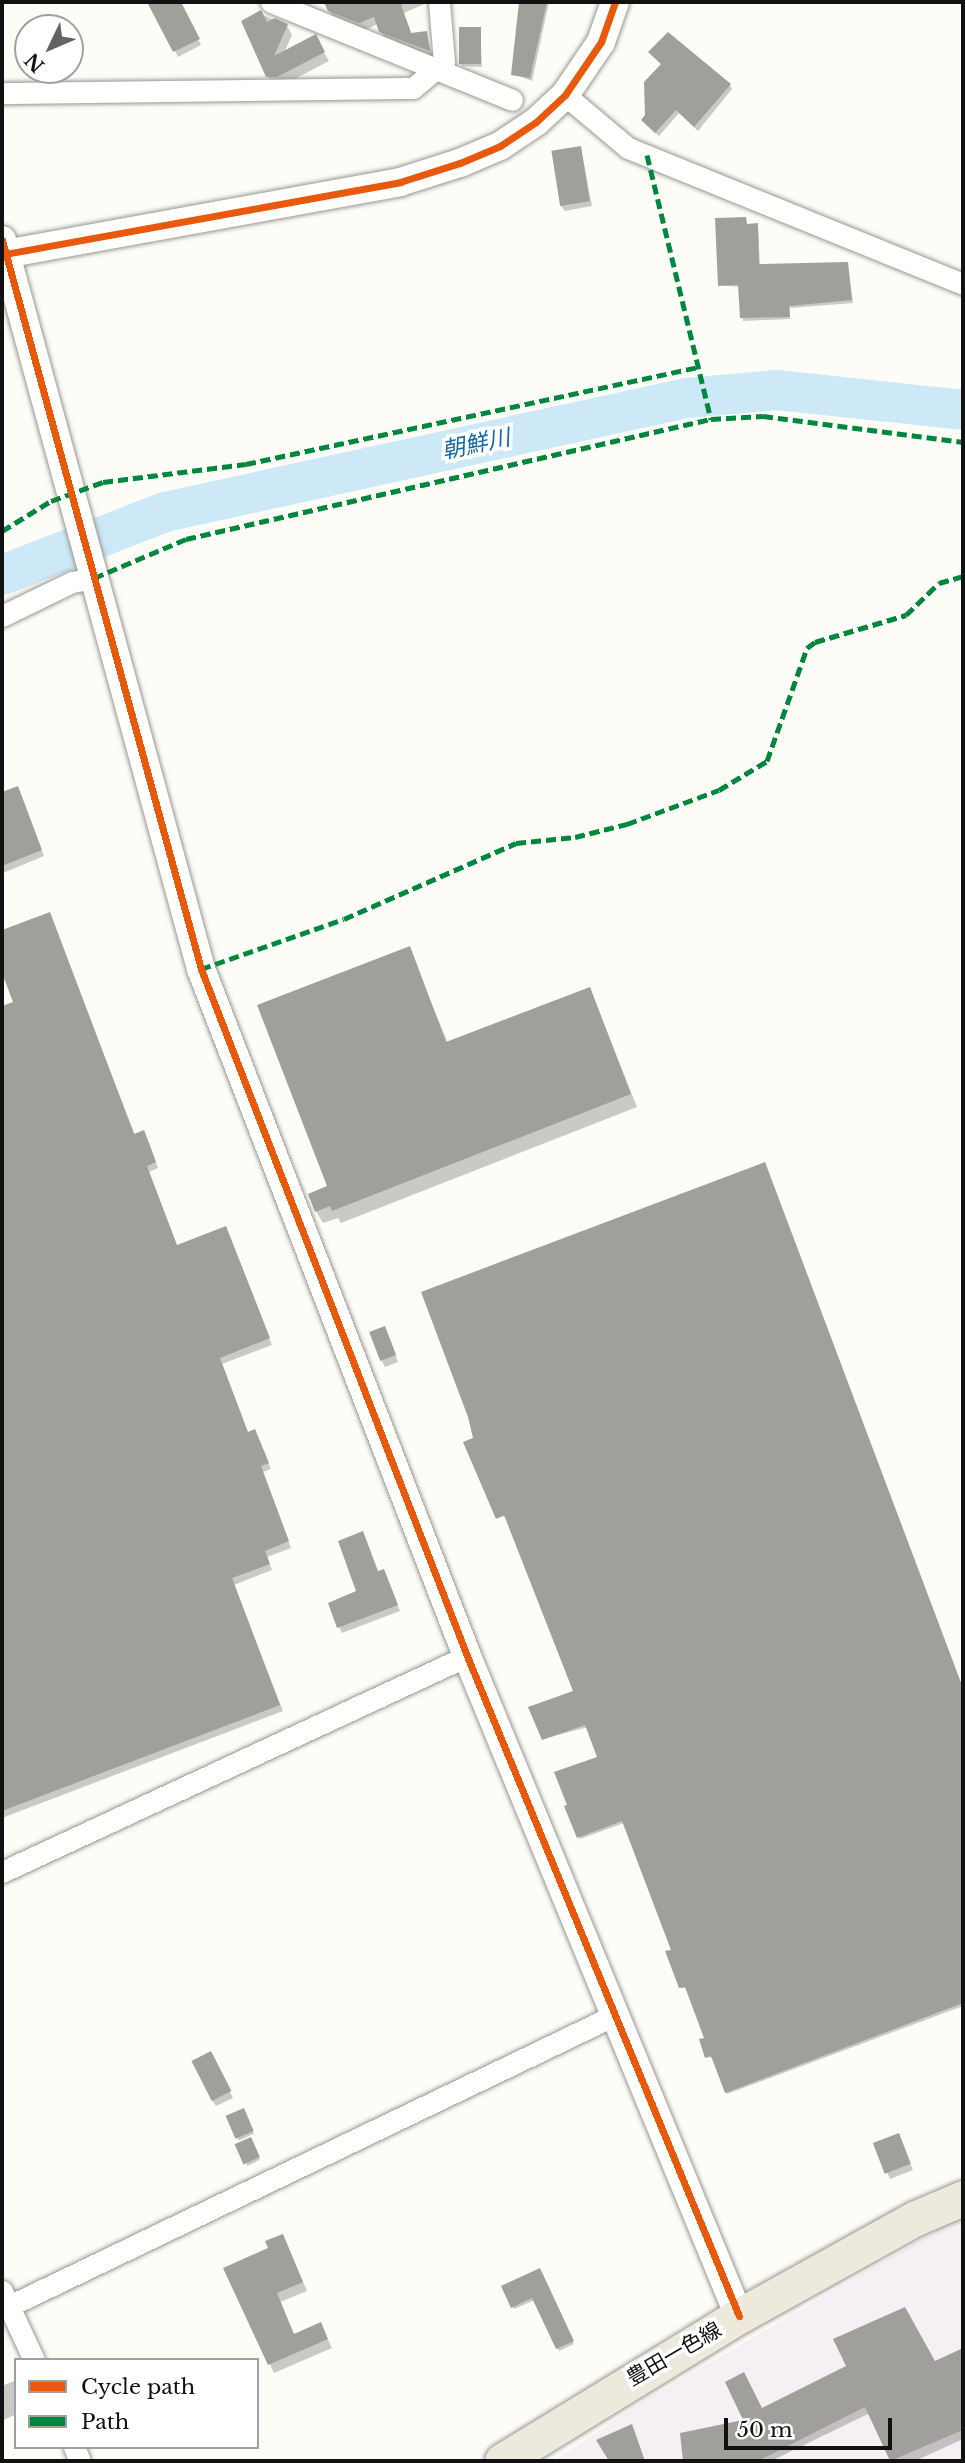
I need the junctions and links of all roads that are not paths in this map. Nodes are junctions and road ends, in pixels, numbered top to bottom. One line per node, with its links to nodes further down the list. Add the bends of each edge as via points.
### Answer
1 (271, 2): 5 (street)
2 (302, 2): 5 (street)
3 (439, 2): 6 (street, via 443,62)
4 (615, 2): 8 (street, via 601,42)
5 (315, 22): 6 (street)
6 (438, 71): 7 (street, via 418,86 405,89); 9 (street)
7 (2, 93)
8 (565, 94): 10 (street, via 536,122 500,146 400,182); 11 (street, via 628,148)
9 (512, 100)
10 (4, 247): 12 (street)
11 (963, 284)
12 (91, 570): 13 (street); 14 (street, via 201,969)
13 (2, 616)
14 (467, 1656): 15 (street); 16 (street)
15 (2, 1872)
16 (615, 2015): 18 (street); 19 (street)
17 (963, 2198): 19 (main road, 豊田一色線, via 916,2218)
18 (5, 2299): 20 (street)
19 (739, 2316): 21 (main road, 豊田一色線)
20 (33, 2358)
21 (502, 2461)

